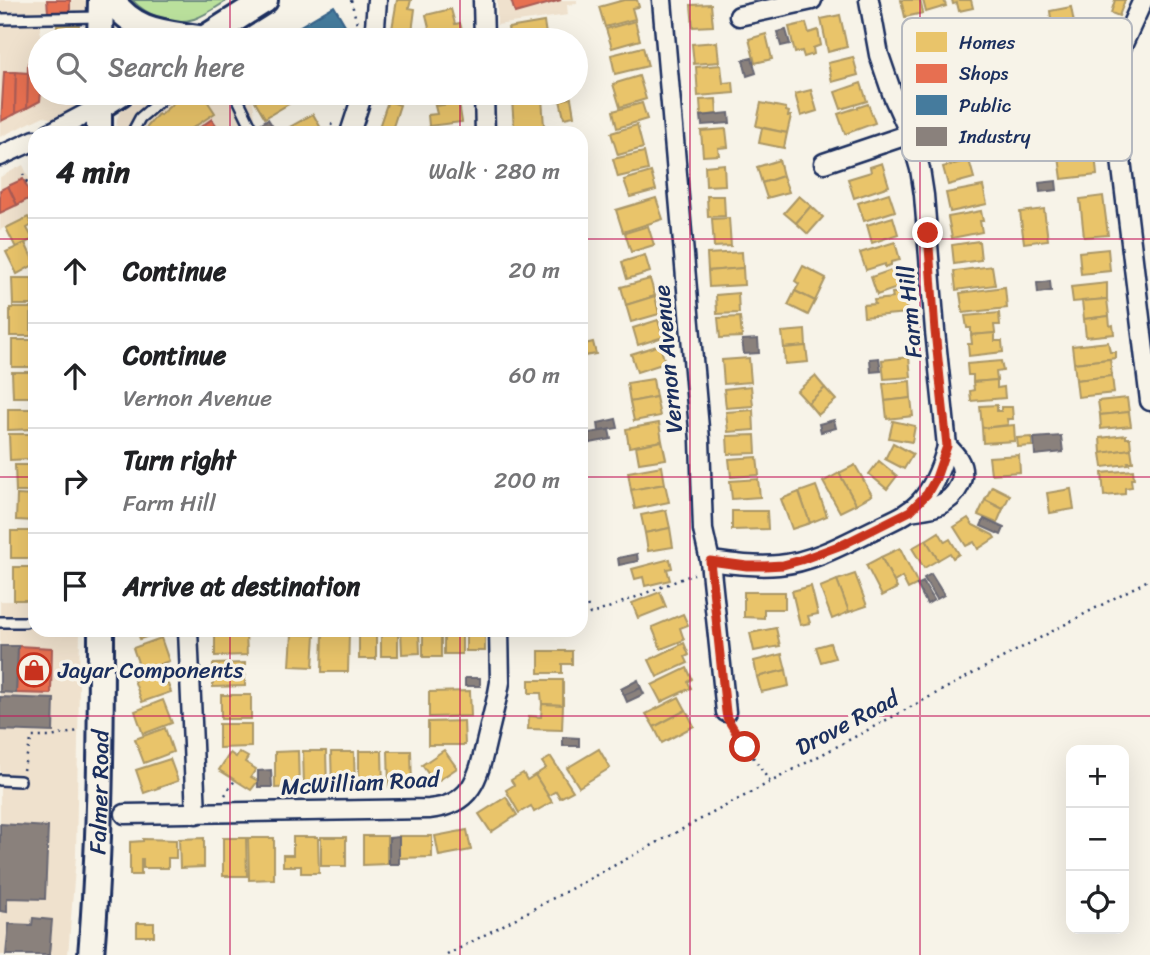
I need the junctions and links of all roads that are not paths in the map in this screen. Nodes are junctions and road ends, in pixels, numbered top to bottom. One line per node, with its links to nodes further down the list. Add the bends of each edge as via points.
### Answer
1 (265, 0): 13 (main road)
2 (377, 0): 14 (street)
3 (483, 0): 15 (street)
4 (663, 0): 38 (street, Vernon Avenue, via 700,440 703,530)
5 (812, 0): 9 (street)
6 (869, 0): 22 (street, Farm Hill, via 879,55)
7 (1143, 0): 11 (street)
8 (104, 14): 10 (lane); 12 (main road, via 127,17)
9 (739, 16)
10 (0, 19)
11 (1132, 24)
12 (146, 28)
13 (222, 28)
14 (368, 28)
15 (484, 28)
16 (92, 105): 23 (street)
17 (99, 105): 24 (main road)
18 (155, 105): 25 (lane)
19 (241, 105): 26 (lane)
20 (359, 105): 27 (street)
21 (484, 105): 28 (street)
22 (902, 116)
23 (60, 126)
24 (99, 126)
25 (136, 126)
26 (251, 126)
27 (352, 126)
28 (485, 126)
29 (902, 137): 34 (street)
30 (28, 143): 31 (street)
31 (0, 156)
32 (918, 161): 36 (street, Farm Hill)
33 (1121, 161): 35 (street)
34 (824, 163)
35 (1150, 401)
36 (947, 446): 37 (street, Farm Hill, via 927,494); 37 (street, Farm Hill, via 961,466 957,491 941,505)
37 (910, 511): 38 (street, Farm Hill, via 844,544 792,563)
38 (710, 566): 44 (street, Vernon Avenue)
39 (0, 622): 40 (lane)
40 (25, 622)
41 (101, 637): 49 (main road, Falmer Road)
42 (188, 637): 48 (street)
43 (499, 637): 48 (street, McWilliam Road, via 500,682 479,773 456,801 429,808)
44 (726, 712)
45 (0, 780): 46 (lane)
46 (20, 781)
47 (125, 814): 48 (street, McWilliam Road)
48 (196, 814)
49 (91, 955)

